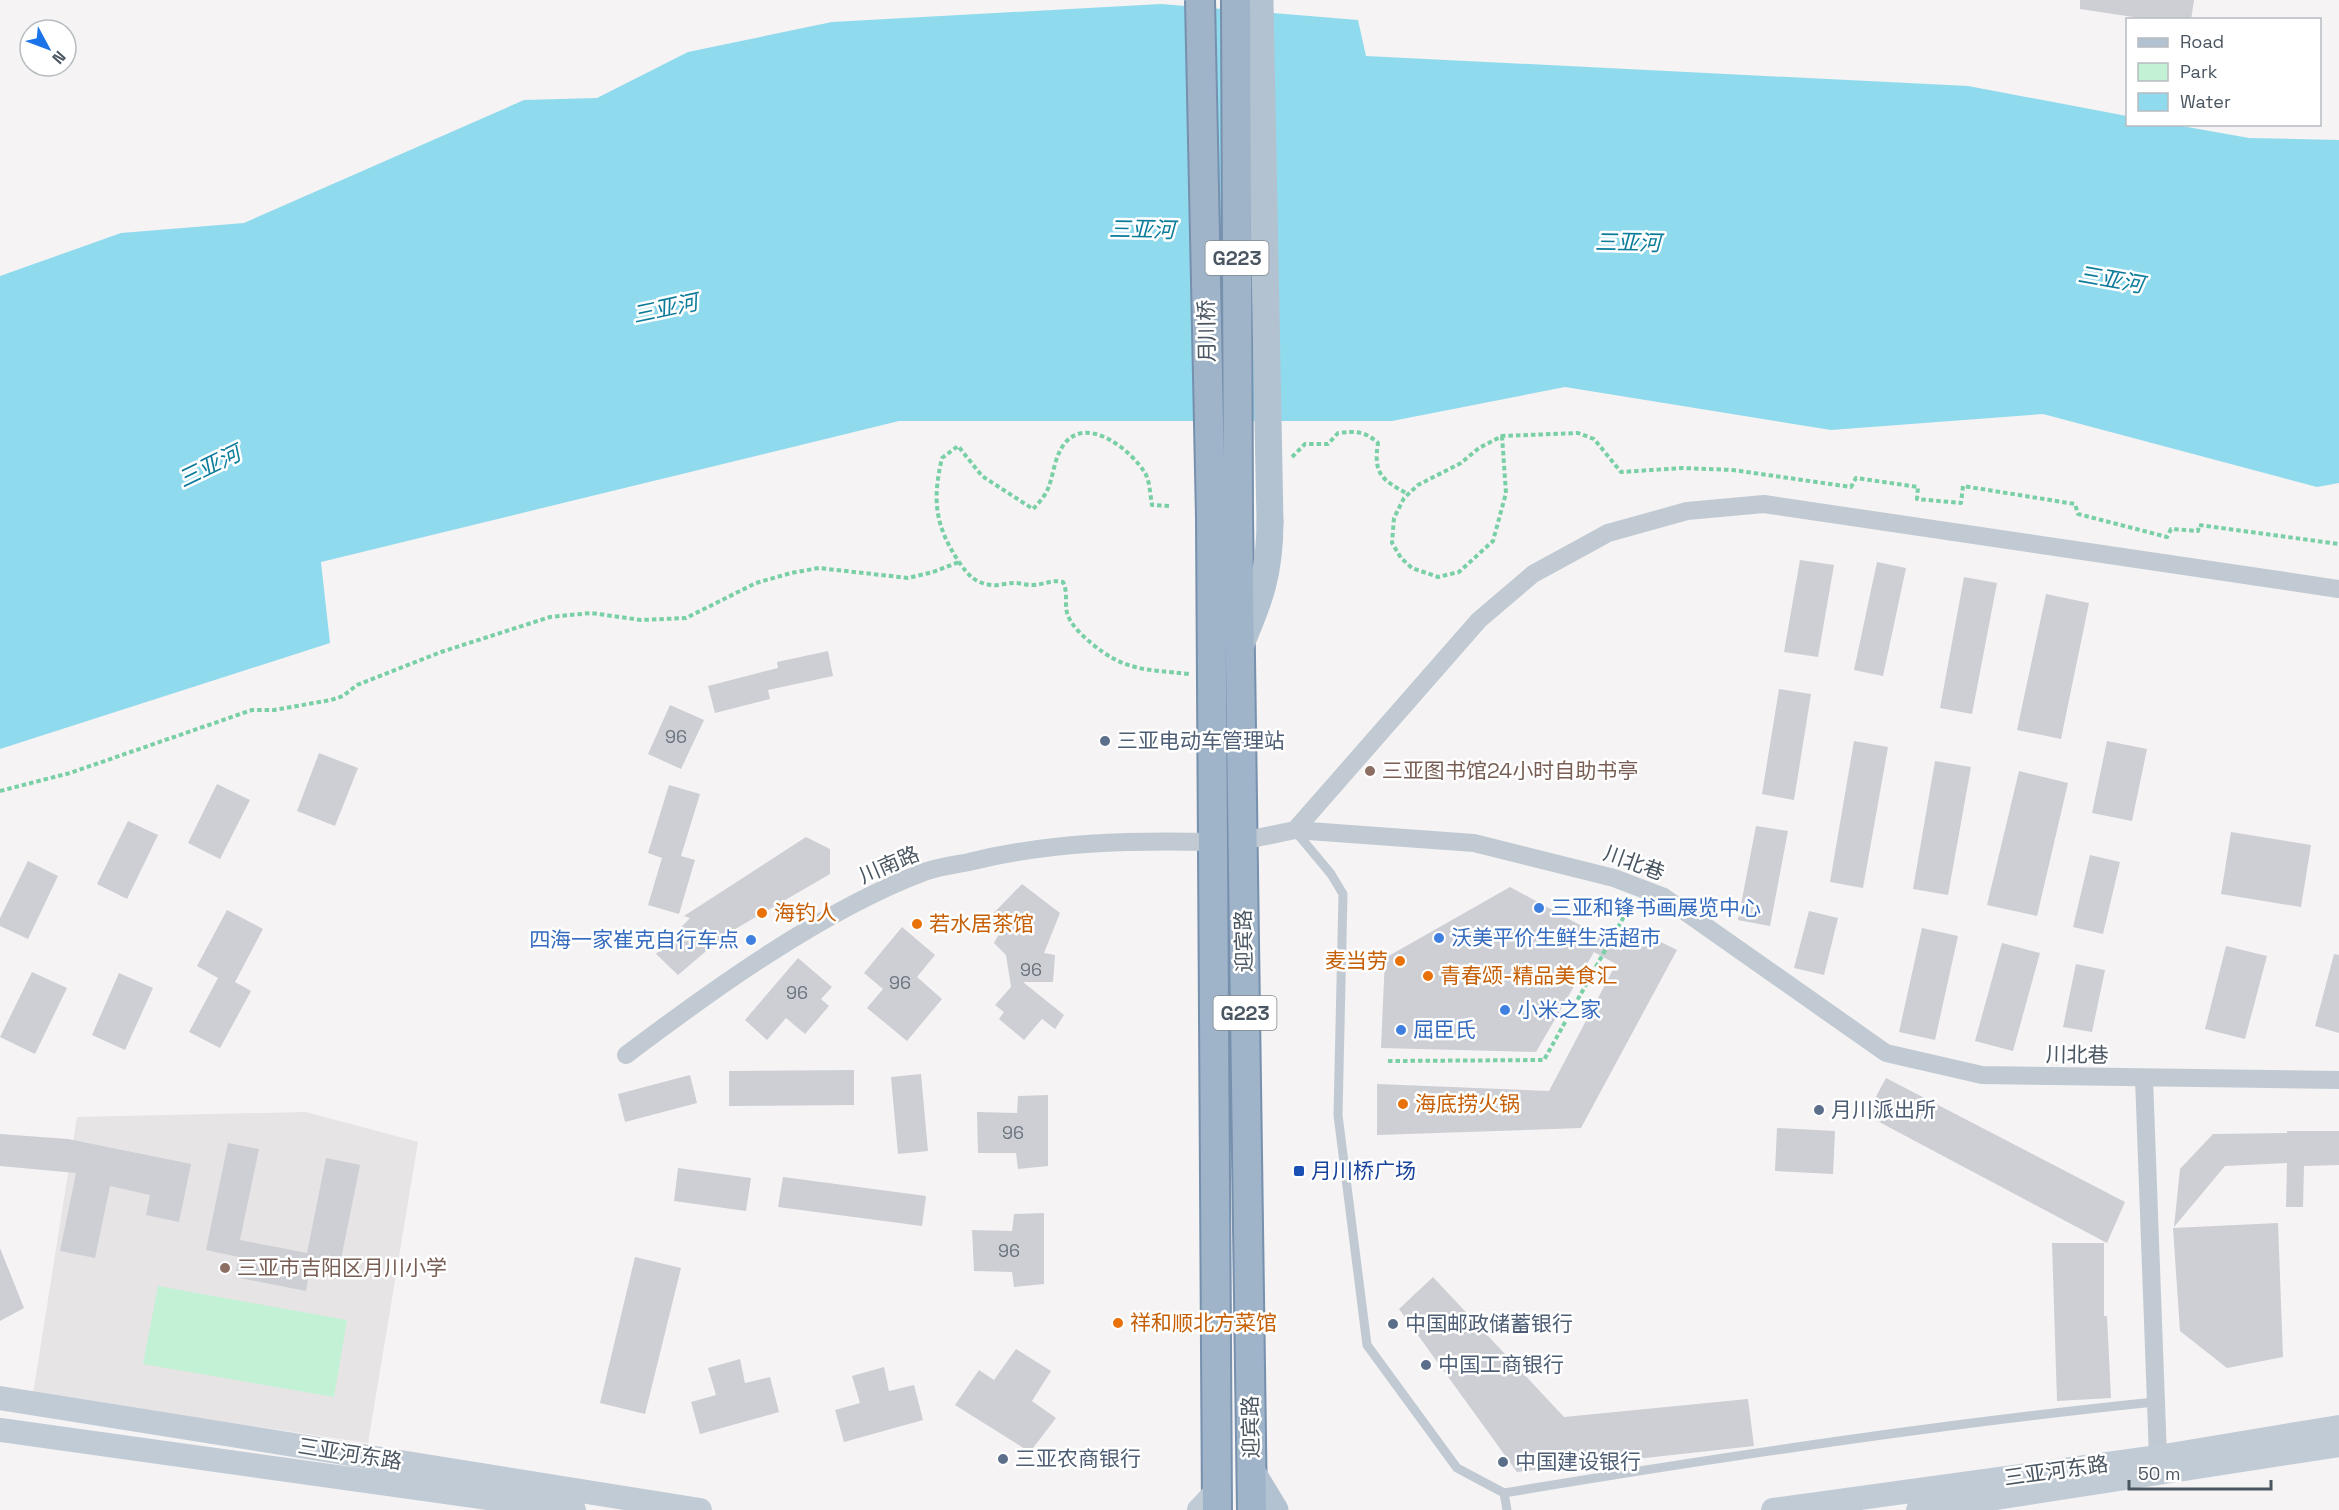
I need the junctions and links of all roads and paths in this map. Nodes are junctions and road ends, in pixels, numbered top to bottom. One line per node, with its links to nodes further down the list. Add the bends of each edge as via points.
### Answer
1 (1200, 0): 8 (highway, 月川桥 / G223, bridge)
2 (1236, 0): 8 (highway, 月川桥 / G223, bridge)
3 (1260, 0): 12 (main road, bridge, via 1270,558 1265,582)
4 (1502, 436): 6 (path, via 1461,463 1418,484); 6 (path, via 1506,493 1493,542 1459,572 1438,577 1425,574 1401,558 1392,543 1394,518); 9 (path, via 1578,433 1594,439 1621,472 1732,470 1851,488 1856,478 1918,487 1917,499 1961,503 1963,486 2075,504 2078,514 2166,537 2170,529 2198,531 2199,525)
5 (1289, 459): 6 (path, via 1305,444 1328,444 1338,433 1369,434 1378,443 1375,462 1384,481)
6 (1408, 494)
7 (1169, 506): 10 (path, via 1152,504 1146,475 1133,455 1098,435 1080,434 1066,441 1058,453 1048,490 1033,509 982,476 958,446 942,458 936,504 942,534)
8 (1224, 517): 12 (highway, 迎宾路 / G223); 13 (highway, 迎宾路 / G223)
9 (2339, 544)
10 (959, 562): 13 (path, via 977,582 1064,582 1069,619 1113,661 1132,667); 14 (path, via 908,578 819,568 791,573 756,583 686,618 641,620 591,613 550,617 441,652 357,685 331,700 252,710 70,773)
11 (2339, 589): 15 (street, via 1764,504 1687,511 1608,533 1533,574 1479,620)
12 (1240, 646): 16 (highway, 迎宾路 / G223)
13 (1211, 676): 17 (highway, 迎宾路 / G223)
14 (0, 791)
15 (1294, 830): 16 (street, 川北巷); 18 (street, 川北巷, via 1474,843 1563,864); 30 (lane, via 1343,894 1338,1115 1367,1345 1457,1468)
16 (1242, 841): 29 (highway, 迎宾路 / G223)
17 (1213, 842): 19 (street, 川南路, via 1124,840 1016,850 926,872 845,909 752,967); 32 (highway, 迎宾路 / G223)
18 (1640, 888): 20 (path, via 1544,1060); 21 (street, 川北巷, via 1664,897 1886,1053 1982,1075)
19 (626, 1055)
20 (1388, 1061)
21 (2144, 1078): 22 (street, 川北巷); 24 (street)
22 (2339, 1080)
23 (0, 1398): 34 (main road, 三亚河东路)
24 (2156, 1402): 28 (street); 30 (lane, via 2043,1413)
25 (2339, 1427): 28 (main road, 三亚河东路)
26 (0, 1430): 31 (main road, 三亚河东路)
27 (2339, 1445): 39 (main road, 三亚河东路)
28 (2157, 1457): 38 (main road, 三亚河东路)
29 (1252, 1472): 35 (highway, 迎宾路 / G223); 36 (main road)
30 (1504, 1493): 37 (lane)
31 (498, 1504): 33 (main road, 三亚河东路)
32 (1211, 1504)
33 (574, 1510)
34 (700, 1510)
35 (1252, 1510)
36 (1275, 1510)
37 (1507, 1510)
38 (1773, 1510)
39 (1918, 1510)

